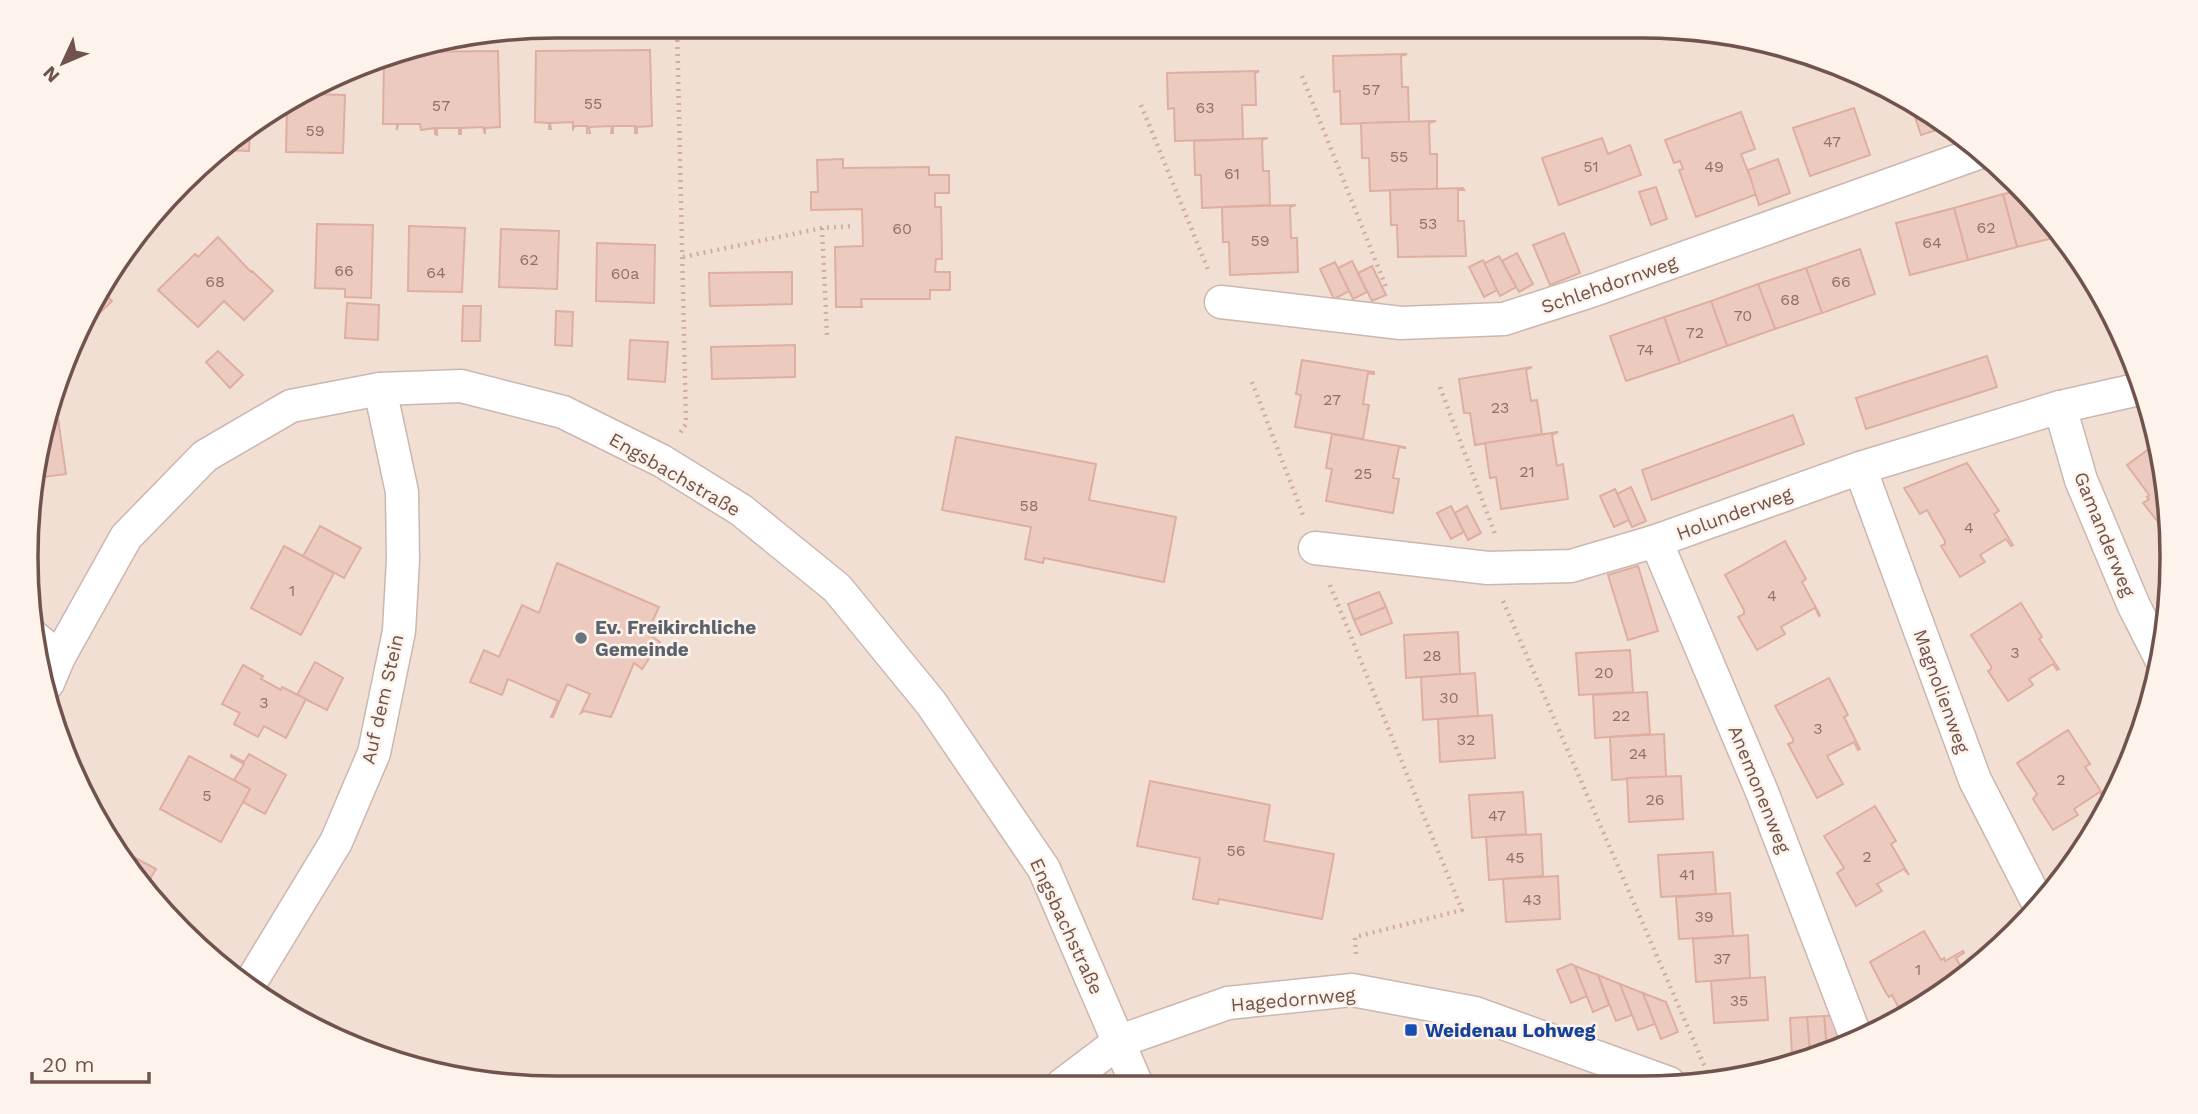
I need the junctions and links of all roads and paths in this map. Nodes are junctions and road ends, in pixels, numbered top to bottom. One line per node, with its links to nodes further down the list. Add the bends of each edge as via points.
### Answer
1 (677, 38): 7 (path)
2 (1301, 76): 9 (path)
3 (1141, 105): 8 (path)
4 (1970, 156): 9 (street, Schlehdornweg, via 1504,319)
5 (854, 226): 6 (path)
6 (822, 228): 7 (path); 10 (path)
7 (683, 257): 16 (path)
8 (1221, 302): 9 (street, Schlehdornweg)
9 (1401, 323)
10 (827, 335)
11 (1252, 382): 19 (path)
12 (1440, 387): 20 (path)
13 (380, 389): 22 (street, Engsbachstraße, via 291,406 205,456 126,537); 24 (street, Auf dem Stein, via 402,492 403,560 399,631 374,752 336,842); 27 (street, Engsbachstraße, via 461,386 563,412 662,461 741,510 837,588 931,703 1044,869)
14 (2132, 391): 15 (street, Holunderweg)
15 (2060, 407): 17 (street, Holunderweg); 21 (street, Gamanderweg, via 2081,480)
16 (686, 424)
17 (1860, 468): 18 (street, Holunderweg); 23 (street, Magnolienweg, via 1975,779)
18 (1656, 541): 20 (street, Holunderweg, via 1571,565); 26 (street, Anemonenweg, via 1762,792)
19 (1315, 548): 20 (street, Holunderweg); 25 (path, via 1462,910 1355,937)
20 (1498, 568): 28 (path)
21 (2152, 642)
22 (54, 670)
23 (2034, 895)
24 (254, 977)
25 (1359, 991): 27 (street, Hagedornweg, via 1228,1003); 31 (street, Hagedornweg, via 1475,1013)
26 (1853, 1030)
27 (1120, 1041): 29 (street, Hagedornweg); 30 (street, Engsbachstraße)
28 (1707, 1071)
29 (1074, 1076)
30 (1134, 1076)
31 (1648, 1076)

